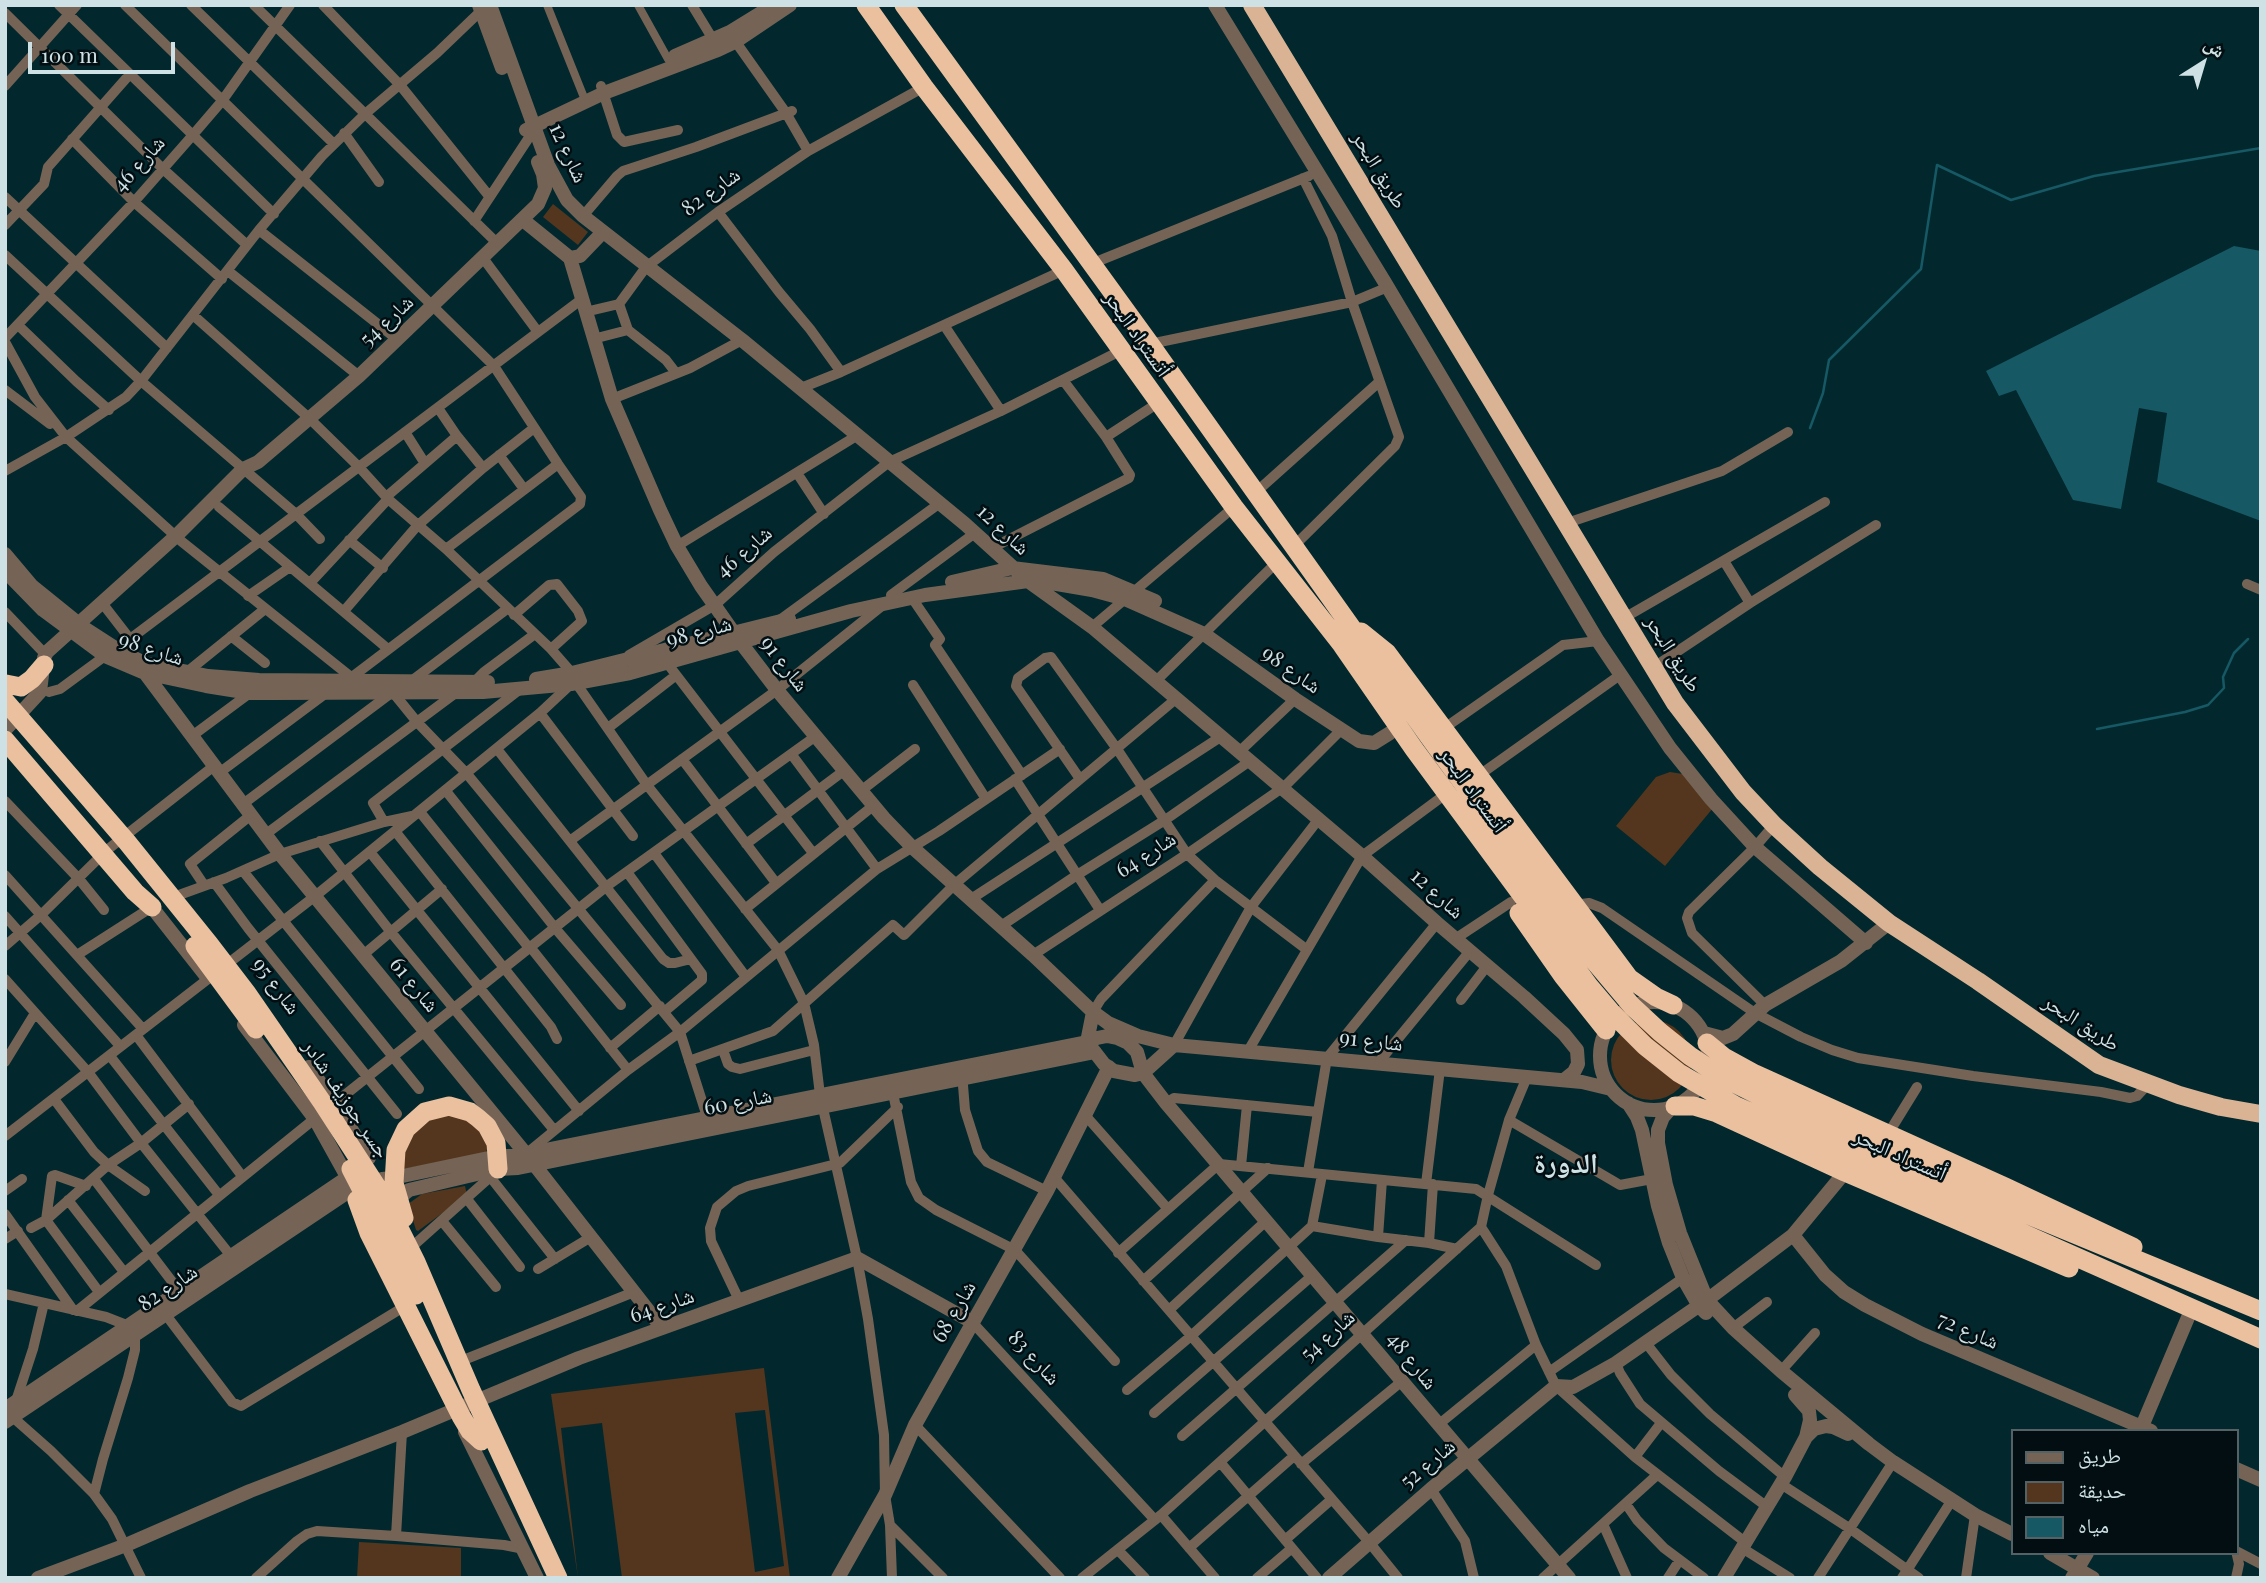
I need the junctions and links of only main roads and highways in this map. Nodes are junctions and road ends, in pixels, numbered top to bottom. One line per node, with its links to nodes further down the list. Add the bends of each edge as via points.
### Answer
1 (866, 5): 4 (highway, أتستراد البحر, via 1234,507)
2 (904, 5): 8 (highway, أتستراد البحر)
3 (1252, 5): 16 (highway, طريق البحر, via 1675,703 1743,792 1820,867 1889,923 2099,1065 2221,1107)
4 (1342, 645): 8 (highway, أتستراد البحر); 12 (highway, via 1353,680)
5 (44, 660): 6 (highway)
6 (12, 697): 21 (highway, جسر جوزيف شادر, via 246,992 323,1102)
7 (5, 720): 26 (highway, جسر جوزيف شادر, via 170,912 320,1117 399,1259)
8 (1429, 738): 11 (highway, via 1478,776 1629,978); 20 (highway, أتستراد البحر, via 1589,986 1645,1046 1735,1107)
9 (5, 740): 10 (highway)
10 (152, 907)
11 (1673, 1005)
12 (1603, 1037)
13 (1705, 1038): 14 (highway, via 1724,1057)
14 (1755, 1074): 17 (highway, via 1734,1080 1726,1092); 22 (highway, via 2096,1228)
15 (1673, 1107): 17 (highway, via 1700,1107)
16 (2260, 1111)
17 (1730, 1119): 23 (highway, via 2087,1276 2135,1293)
18 (496, 1168): 21 (highway, via 496,1143 487,1126 470,1112 440,1107 425,1112 406,1129 396,1150 394,1183)
19 (354, 1190): 26 (highway, via 369,1233 461,1416)
20 (1994, 1211): 22 (highway, أتستراد البحر); 23 (highway, أتستراد البحر)
21 (415, 1254): 28 (highway, جسر جوزيف شادر, via 471,1390)
22 (2188, 1280): 24 (highway, أتستراد البحر)
23 (2171, 1299): 25 (highway, أتستراد البحر)
24 (2261, 1311)
25 (2261, 1339)
26 (481, 1441): 27 (highway, جسر جوزيف شادر)
27 (543, 1578)
28 (558, 1578)

